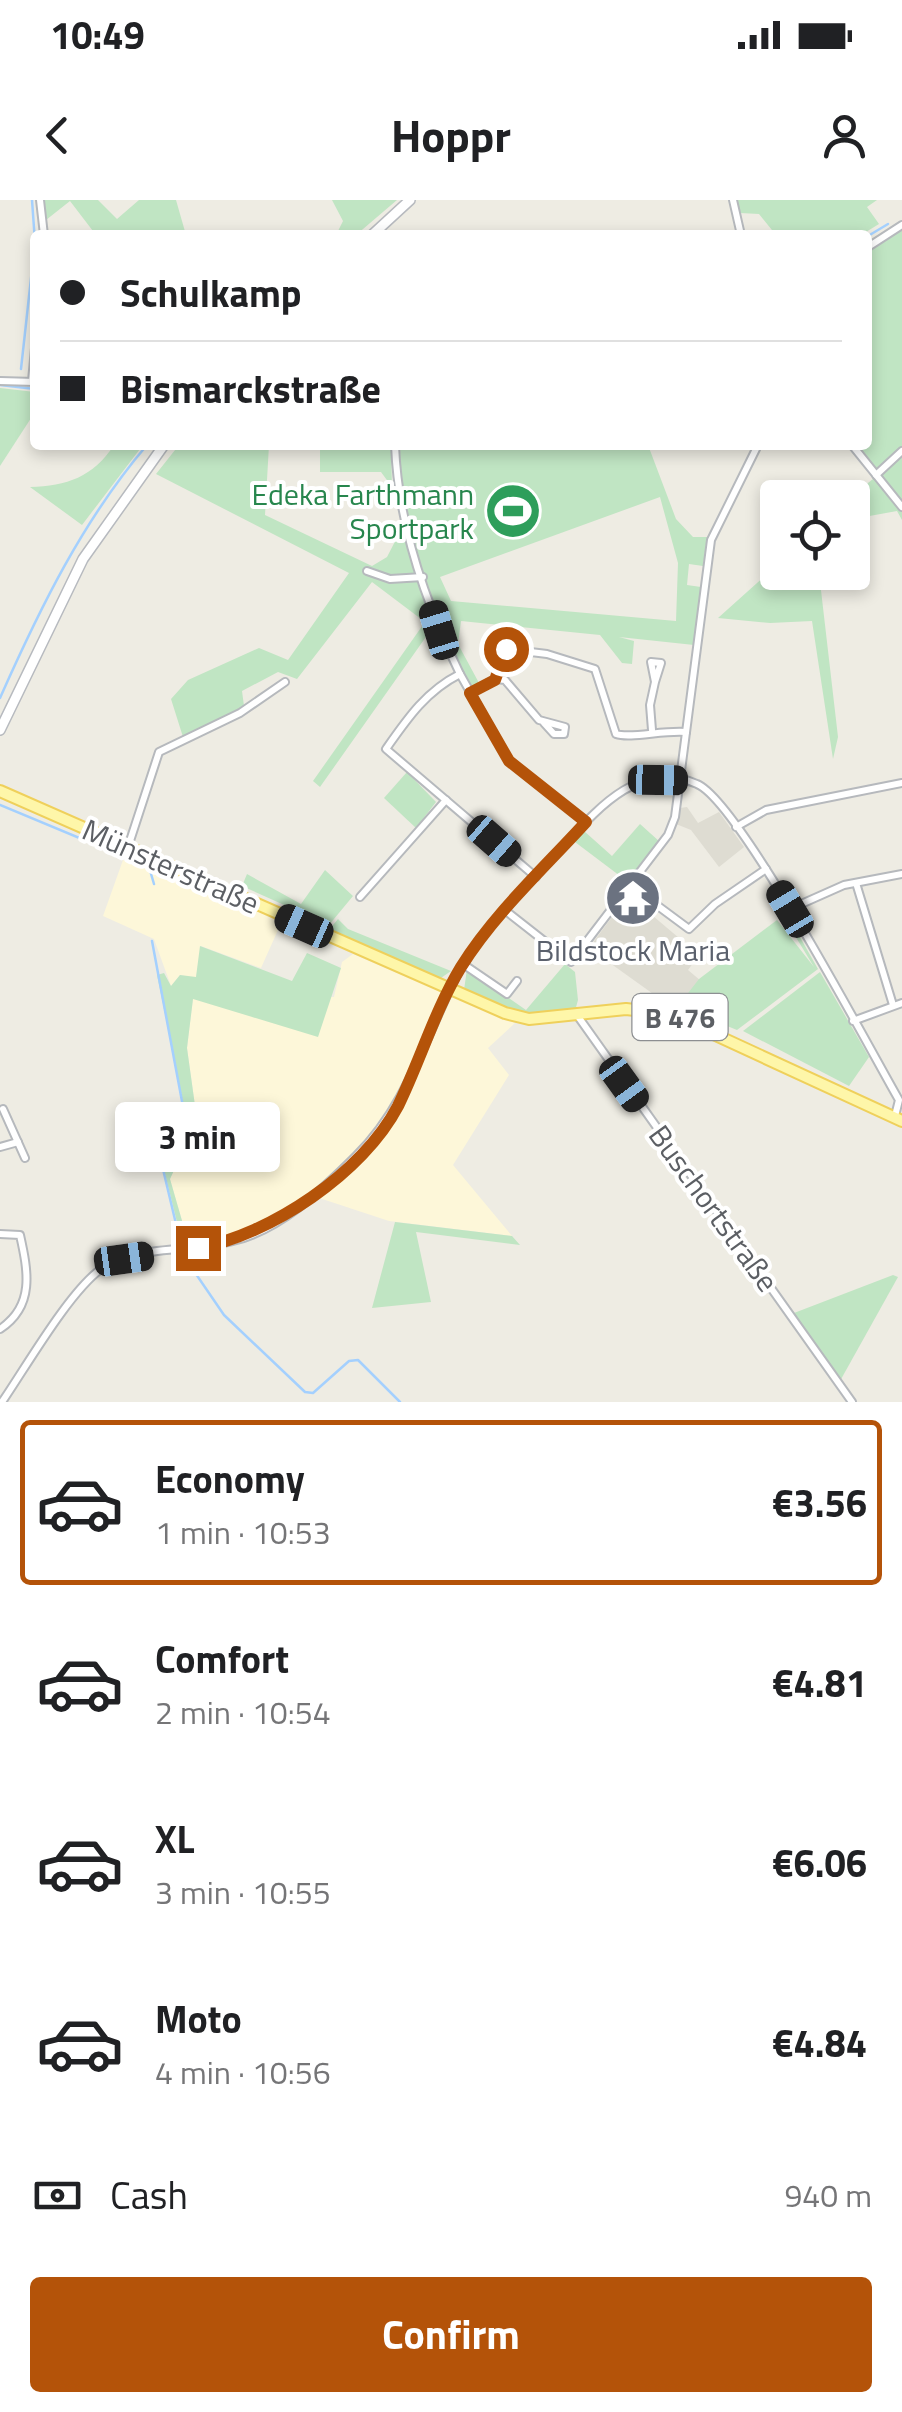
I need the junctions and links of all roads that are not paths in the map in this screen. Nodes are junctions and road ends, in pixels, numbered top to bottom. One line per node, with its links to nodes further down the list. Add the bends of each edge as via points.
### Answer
1 (40, 200): 5 (street)
2 (410, 200): 6 (main road)
3 (733, 200): 7 (street)
4 (902, 224): 8 (street)
5 (43, 230)
6 (377, 230)
7 (740, 230)
8 (872, 244)
9 (0, 381): 10 (street)
10 (30, 381)
11 (160, 450): 26 (main road, via 83,559)
12 (395, 450): 19 (street, via 397,495)
13 (756, 450): 28 (street, via 712,540)
14 (856, 450): 16 (street)
15 (902, 451): 16 (street)
16 (876, 475): 17 (street)
17 (902, 506)
18 (367, 571): 19 (street, via 390,579)
19 (423, 577): 20 (street)
20 (460, 674): 24 (street); 32 (street, via 431,692 386,749)
21 (495, 680): 24 (street); 25 (street, via 506,680); 27 (street, via 506,649 583,662 604,686 616,734 626,738)
22 (285, 682): 35 (street, via 240,713 159,752)
23 (656, 682): 27 (street)
24 (470, 693): 33 (street, via 509,761)
25 (544, 723)
26 (0, 730)
27 (652, 730): 28 (street)
28 (686, 732): 29 (street)
29 (680, 780): 33 (street, via 630,786); 34 (street, via 707,790); 40 (street, via 668,835)
30 (902, 783): 34 (street, via 766,810)
31 (0, 791): 35 (main road, Münsterstraße / B 476)
32 (446, 800): 38 (street); 41 (street)
33 (586, 822): 38 (street)
34 (736, 828): 36 (street)
35 (128, 847): 46 (main road, Münsterstraße / B 476)
36 (766, 869): 40 (street, via 689,929); 42 (street)
37 (902, 874): 39 (street)
38 (536, 877): 43 (street)
39 (856, 883): 42 (street); 48 (street)
40 (630, 886): 43 (street, via 571,962)
41 (360, 897)
42 (790, 909): 50 (street)
43 (506, 912): 44 (street)
44 (463, 964): 45 (street, via 507,994); 46 (street)
45 (517, 981)
46 (450, 990): 49 (main road, Münsterstraße / B 476, via 520,1018); 58 (street, via 394,1112 350,1163 255,1234 101,1269)
47 (902, 1003): 48 (street)
48 (893, 1005): 50 (street)
49 (577, 1015): 52 (main road, Münsterstraße / B 476, via 640,1009 670,1014); 59 (street, Buschortstraße)
50 (854, 1021): 52 (street, via 899,1100)
51 (3, 1109): 53 (street)
52 (898, 1119)
53 (18, 1142): 54 (street); 55 (street)
54 (0, 1147)
55 (25, 1158)
56 (0, 1234): 57 (street, via 20,1236 28,1279 21,1308)
57 (0, 1329)
58 (2, 1402)
59 (852, 1402)

